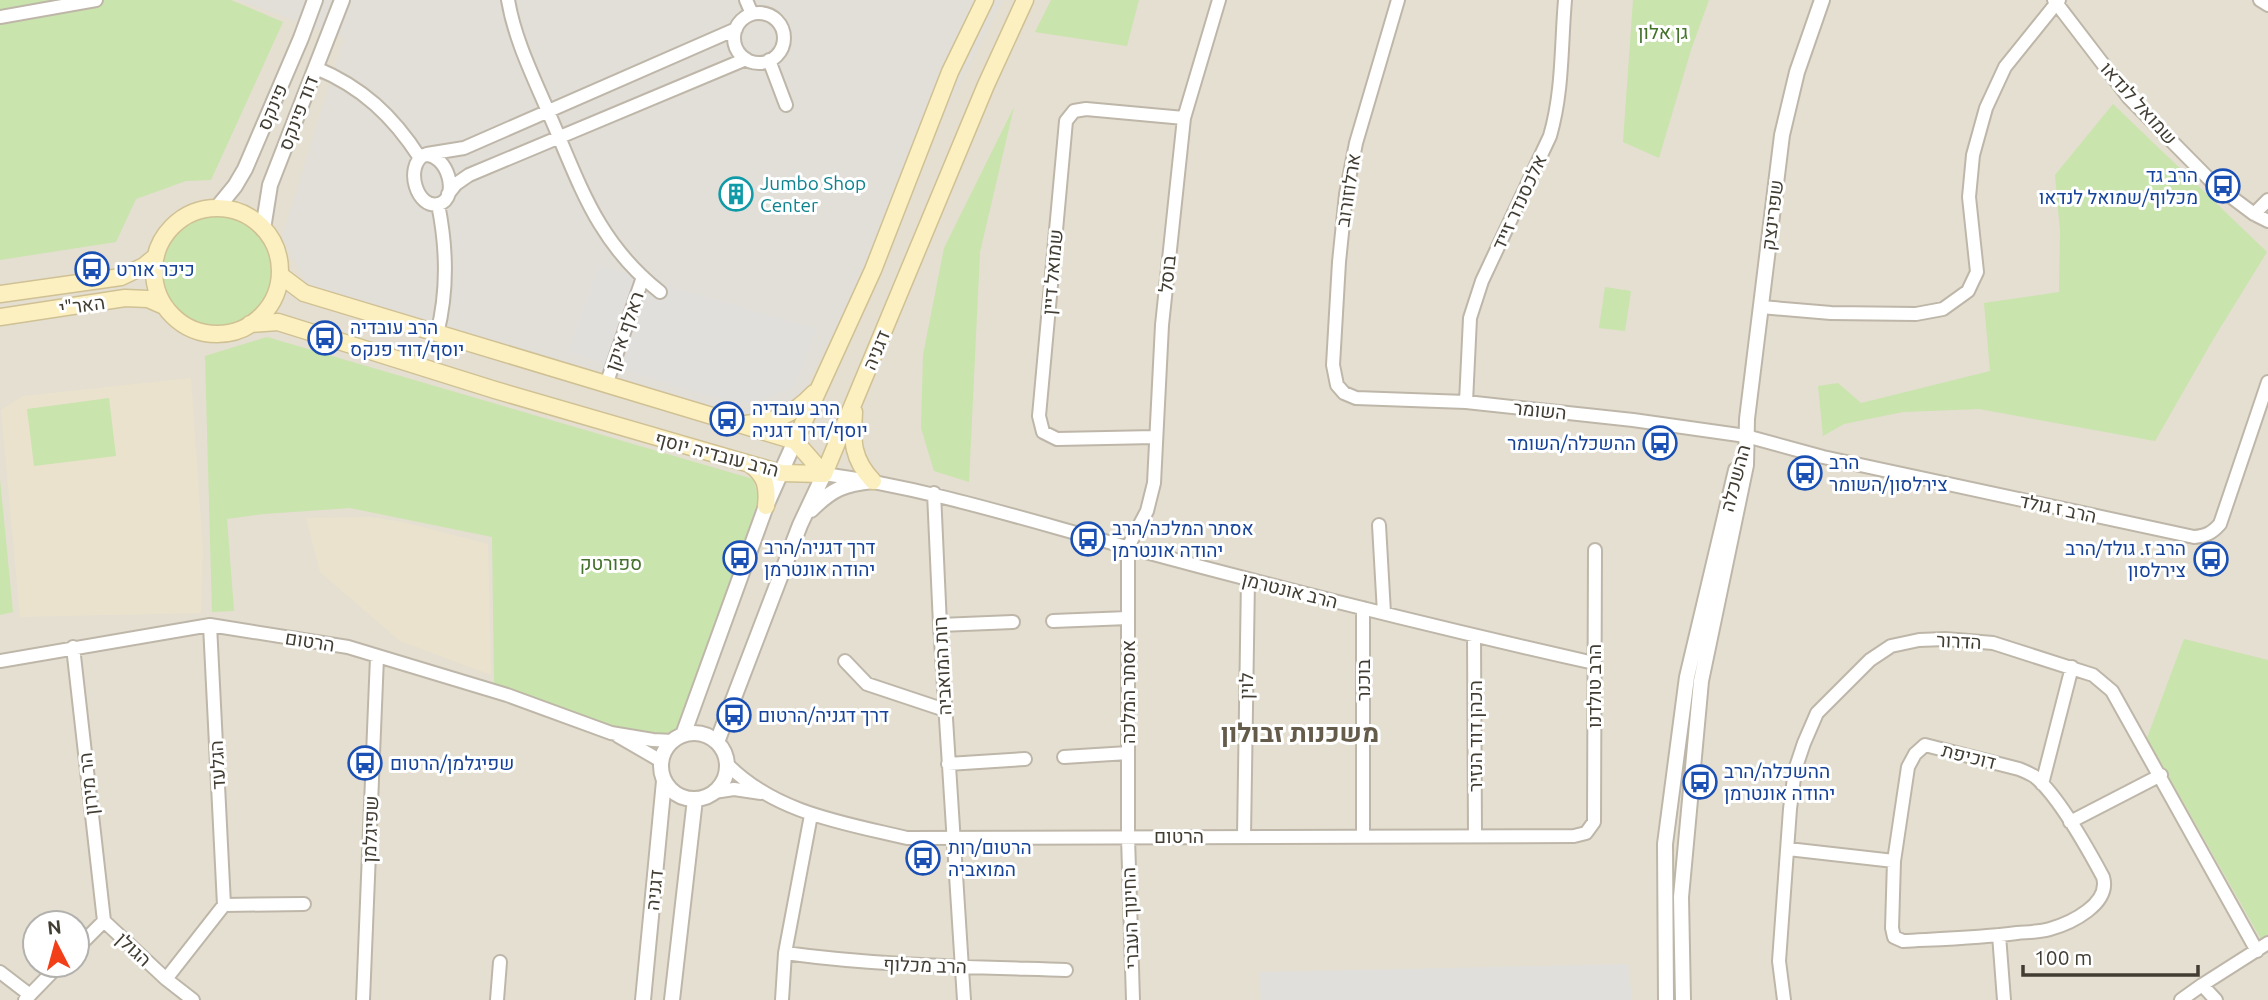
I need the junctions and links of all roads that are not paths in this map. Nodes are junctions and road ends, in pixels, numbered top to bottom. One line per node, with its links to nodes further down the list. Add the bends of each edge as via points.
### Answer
1 (96, 0): 16 (street)
2 (315, 0): 29 (street, פינקס, via 245,169)
3 (342, 0): 20 (street, דוד פינקס)
4 (508, 0): 22 (street, via 519,44)
5 (746, 0): 15 (street)
6 (985, 0): 46 (main road, דגניה, via 950,72 873,270)
7 (1026, 0): 47 (main road, דגניה)
8 (1219, 0): 23 (street, בוסל)
9 (1398, 0): 45 (street, ארלוזורוב, via 1356,143 1346,194 1333,365)
10 (1565, 0): 48 (street, אלכסנדר זייד, via 1556,114 1470,318)
11 (1822, 0): 39 (street, שפרינצק, via 1797,72 1782,135)
12 (2260, 0): 14 (street)
13 (2056, 1): 30 (street, שמואל לנדאו, via 2129,98 2214,184); 39 (street, via 2006,67 1986,108 1973,155 1969,197 1977,272 1968,291 1943,309 1916,314)
14 (2268, 5)
15 (752, 14): 17 (street); 19 (street, via 775,18 782,27 782,47)
16 (0, 18)
17 (736, 29): 18 (street, via 735,44); 22 (street)
18 (746, 59): 19 (street); 24 (street)
19 (769, 60): 21 (street)
20 (316, 68): 25 (street, via 354,86 374,102); 32 (street, דוד פינקס, via 270,185)
21 (786, 105)
22 (548, 111): 24 (street); 25 (street, via 464,148)
23 (1184, 118): 51 (street, בוסל); 51 (street, שמואל דיין, via 1086,109 1074,111 1066,121 1039,416 1043,432 1057,439)
24 (559, 137): 26 (street, via 467,176); 35 (street, via 594,216)
25 (423, 156): 26 (street, via 438,159 445,167); 28 (street, via 414,169 416,188 430,204)
26 (448, 194): 28 (street)
27 (2268, 200): 30 (street)
28 (439, 204): 42 (street, via 445,274)
29 (217, 208): 32 (main road, via 240,212); 33 (main road, via 191,214 174,225)
30 (2254, 214): 31 (street, שמואל לנדאו)
31 (2268, 221)
32 (264, 229): 34 (main road, via 278,254)
33 (155, 257): 37 (main road, האר"י, via 121,277); 38 (main road, via 154,278)
34 (280, 275): 41 (main road, via 271,303); 42 (main road, הרב עובדיה יוסף, via 304,293)
35 (643, 277): 36 (street); 44 (street, ראלף איקן)
36 (660, 292)
37 (0, 294)
38 (164, 306): 40 (main road, האר"י, via 148,299 124,298); 41 (main road, via 185,325 203,332 233,332)
39 (1761, 307): 50 (street, שפרינצק)
40 (0, 317)
41 (250, 324): 53 (main road, הרב עובדיה יוסף, via 278,322)
42 (437, 334): 44 (main road, הרב עובדיה יוסף)
43 (2268, 382): 50 (street, הרב ז גולד, via 2220,524 2205,536 1823,457)
44 (606, 385): 49 (main road, הרב עובדיה יוסף)
45 (1337, 385): 48 (street, השומר, via 1356,398)
46 (821, 386): 49 (main road, via 790,414 774,421); 52 (main road, דגניה)
47 (855, 401): 55 (main road, דגניה); 56 (main road, via 857,460)
48 (1466, 402): 50 (street, השומר)
49 (736, 425): 52 (main road, הרב עובדיה יוסף)
50 (1746, 436): 127 (street, ההשכלה, via 1687,677 1665,844); 128 (street, ההשכלה, via 1746,465 1701,681 1681,897)
51 (1155, 437): 61 (street, בוסל, via 1154,483 1147,511)
52 (795, 441): 54 (street, דגניה); 55 (main road, הרב עובדיה יוסף)
53 (749, 464): 54 (main road, הרב עובדיה יוסף); 58 (main road, via 764,478)
54 (781, 473): 55 (main road, הרב עובדיה יוסף); 58 (street, דגניה)
55 (824, 474): 56 (street, הרב אונטרמן); 59 (street, דגניה)
56 (873, 481): 57 (street, הרב אונטרמן); 59 (street, via 851,483 825,495)
57 (934, 494): 61 (street, הרב אונטרמן); 70 (street, רות המואביה)
58 (766, 506): 80 (street, דגניה)
59 (800, 525): 81 (street, דגניה)
60 (1379, 525): 65 (street)
61 (1128, 547): 63 (street, הרב אונטרמן); 66 (street, אסתר המלכה)
62 (1595, 550): 76 (street, הרב טולדנו)
63 (1248, 579): 64 (street, הרב אונטרמן); 97 (street, לוין)
64 (1363, 608): 65 (street, הרב אונטרמן); 98 (street, בוכנר)
65 (1384, 613): 71 (street, הרב אונטרמן)
66 (1128, 618): 67 (street); 82 (street, אסתר המלכה)
67 (1053, 621)
68 (1013, 622): 70 (street)
69 (210, 625): 72 (street, הרטום); 73 (street, הרטום); 105 (street, הגלעד)
70 (940, 625): 78 (street, רות המואביה)
71 (1474, 636): 76 (street, הרב אונטרמן); 99 (street, הכהן דוד הנזיר)
72 (73, 647): 75 (street, הרטום); 106 (street, הר מירון)
73 (377, 657): 79 (street, הרטום, via 507,695); 120 (street, שפיגלמן)
74 (845, 661): 78 (street, via 867,684)
75 (0, 662)
76 (1594, 663): 95 (street, הרב טולדנו)
77 (2072, 667): 88 (street, הדרור, via 2093,675 2112,691); 90 (street); 102 (street, הדרור, via 1993,643 1945,639 1891,646 1870,660 1818,713 1795,770)
78 (945, 710): 87 (street, רות המואביה)
79 (611, 733): 80 (street, הרטום); 85 (street, הרטום)
80 (678, 738): 81 (street, via 698,733); 85 (street, via 667,746)
81 (717, 742): 86 (street)
82 (1128, 753): 83 (street); 100 (street, אסתר המלכה)
83 (1064, 757)
84 (1025, 759): 87 (street)
85 (661, 761): 89 (street)
86 (727, 764): 91 (street, via 724,780); 92 (street, הרטום)
87 (948, 764): 101 (street, רות המואביה)
88 (2161, 775): 96 (street); 109 (street, הדרור)
89 (664, 781): 93 (street, via 682,797); 122 (street, דגניה)
90 (2042, 784): 96 (street, דוכיפת); 103 (street, דוכיפת, via 2019,769 1925,745 1908,767)
91 (714, 792): 92 (street, הרטום); 93 (street)
92 (765, 793): 94 (street, הרטום)
93 (695, 799): 123 (street, דגניה)
94 (811, 815): 101 (street, הרטום, via 907,838); 110 (street)
95 (1594, 822): 99 (street, הרטום, via 1586,833 1574,836)
96 (2070, 822): 108 (street, דוכיפת, via 2104,877 2102,896 2076,918 2050,929)
97 (1244, 836): 98 (street, הרטום); 100 (street, הרטום)
98 (1363, 836): 99 (street, הרטום)
99 (1475, 836)
100 (1128, 837): 101 (street, הרטום); 126 (street, החינוך העברי)
101 (953, 838): 112 (street, רות המואביה)
102 (1788, 849): 103 (street); 129 (street, הדרור, via 1779,961)
103 (1894, 861): 108 (street, דוכיפת, via 1894,937 1903,941)
104 (304, 904): 105 (street)
105 (224, 905): 116 (street)
106 (104, 921): 107 (street, הגולן); 116 (street, הגולן)
107 (91, 934)
108 (1999, 935): 130 (street)
109 (2263, 947): 117 (street)
110 (785, 953): 112 (street, הרב מכלוף, via 840,961); 124 (street)
111 (500, 962): 121 (street)
112 (961, 967): 113 (street, הרב מכלוף); 125 (street, רות המואביה)
113 (1066, 970)
114 (0, 972): 118 (street)
115 (46, 979): 118 (street)
116 (166, 979): 119 (street, הגולן)
117 (2202, 985): 131 (street); 132 (street)
118 (28, 997)
119 (193, 1000)
120 (363, 1000)
121 (497, 1000)
122 (643, 1000)
123 (672, 1000)
124 (782, 1000)
125 (964, 1000)
126 (1133, 1000)
127 (1666, 1000)
128 (1683, 1000)
129 (1784, 1000)
130 (2004, 1000)
131 (2182, 1000)
132 (2216, 1000)

